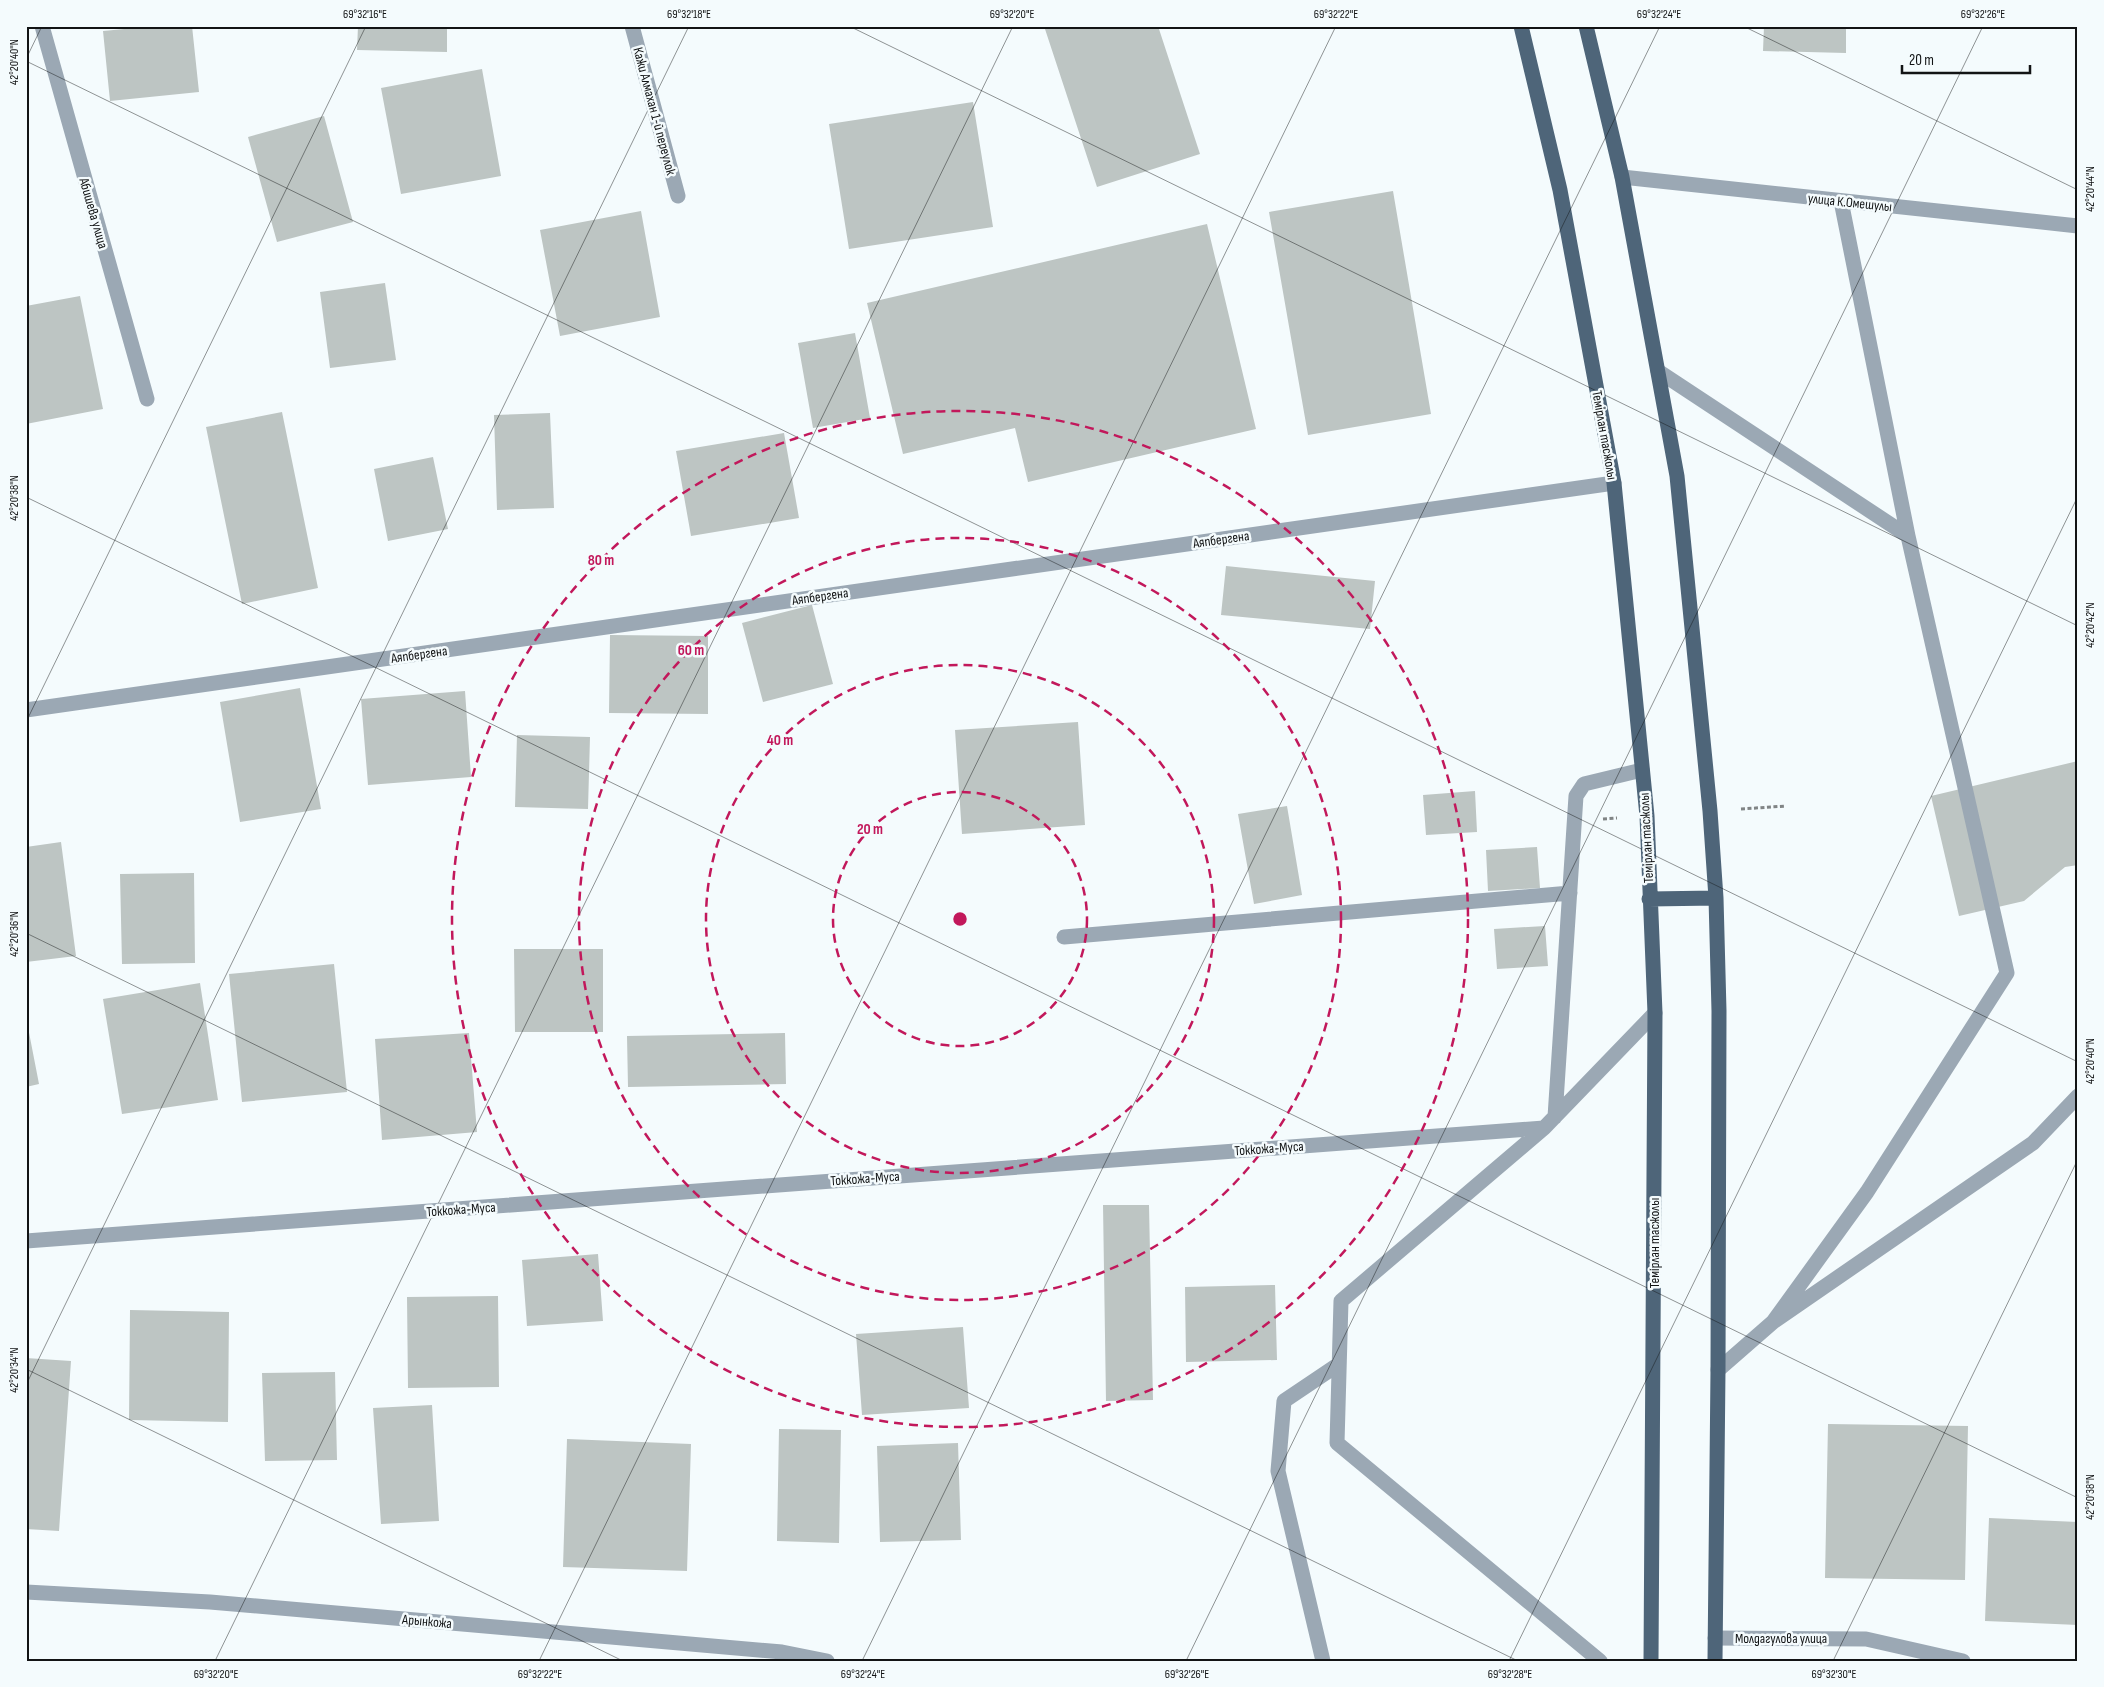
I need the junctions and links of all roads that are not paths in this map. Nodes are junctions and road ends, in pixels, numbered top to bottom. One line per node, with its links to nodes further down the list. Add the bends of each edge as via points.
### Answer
1 (42, 26): 10 (street, Абишева улица)
2 (632, 26): 6 (street, Кажи Алмахан 1-й переулок)
3 (1521, 26): 11 (main road, Темірлан тасжолы, via 1560,190)
4 (1586, 26): 5 (main road)
5 (1622, 177): 7 (street, улица К.Омешулы); 9 (main road)
6 (678, 196)
7 (1841, 201): 8 (street, улица К.Омешулы); 12 (street)
8 (2078, 226)
9 (1658, 370): 12 (street); 16 (main road, via 1677,476)
10 (147, 399)
11 (1614, 483): 13 (street, Аяпбергена); 14 (main road, Темірлан тасжолы)
12 (1908, 536): 23 (street, via 2007,974 1867,1192)
13 (26, 710)
14 (1642, 770): 15 (street, via 1584,784 1576,796); 17 (main road, Темірлан тасжолы, via 1647,816)
15 (1570, 893): 18 (street); 21 (street)
16 (1716, 898): 17 (main road); 25 (main road, via 1719,1011)
17 (1649, 899): 19 (main road, Темірлан тасжолы)
18 (1064, 937)
19 (1655, 1013): 21 (street); 31 (main road, Темірлан тасжолы)
20 (2078, 1096): 23 (street, via 2033,1143)
21 (1549, 1122): 22 (street, Токкожа-Муса); 24 (street, via 1340,1302)
22 (26, 1240)
23 (1773, 1322): 25 (street)
24 (1339, 1364): 29 (street, via 1284,1401 1278,1470); 30 (street, via 1337,1443)
25 (1718, 1370): 27 (main road)
26 (26, 1592): 28 (street, Арынкожа, via 210,1602 782,1652)
27 (1716, 1638): 32 (main road); 33 (street, Молдагулова улица, via 1866,1639)
28 (827, 1661)
29 (1323, 1661)
30 (1600, 1661)
31 (1650, 1661)
32 (1715, 1661)
33 (1963, 1661)

